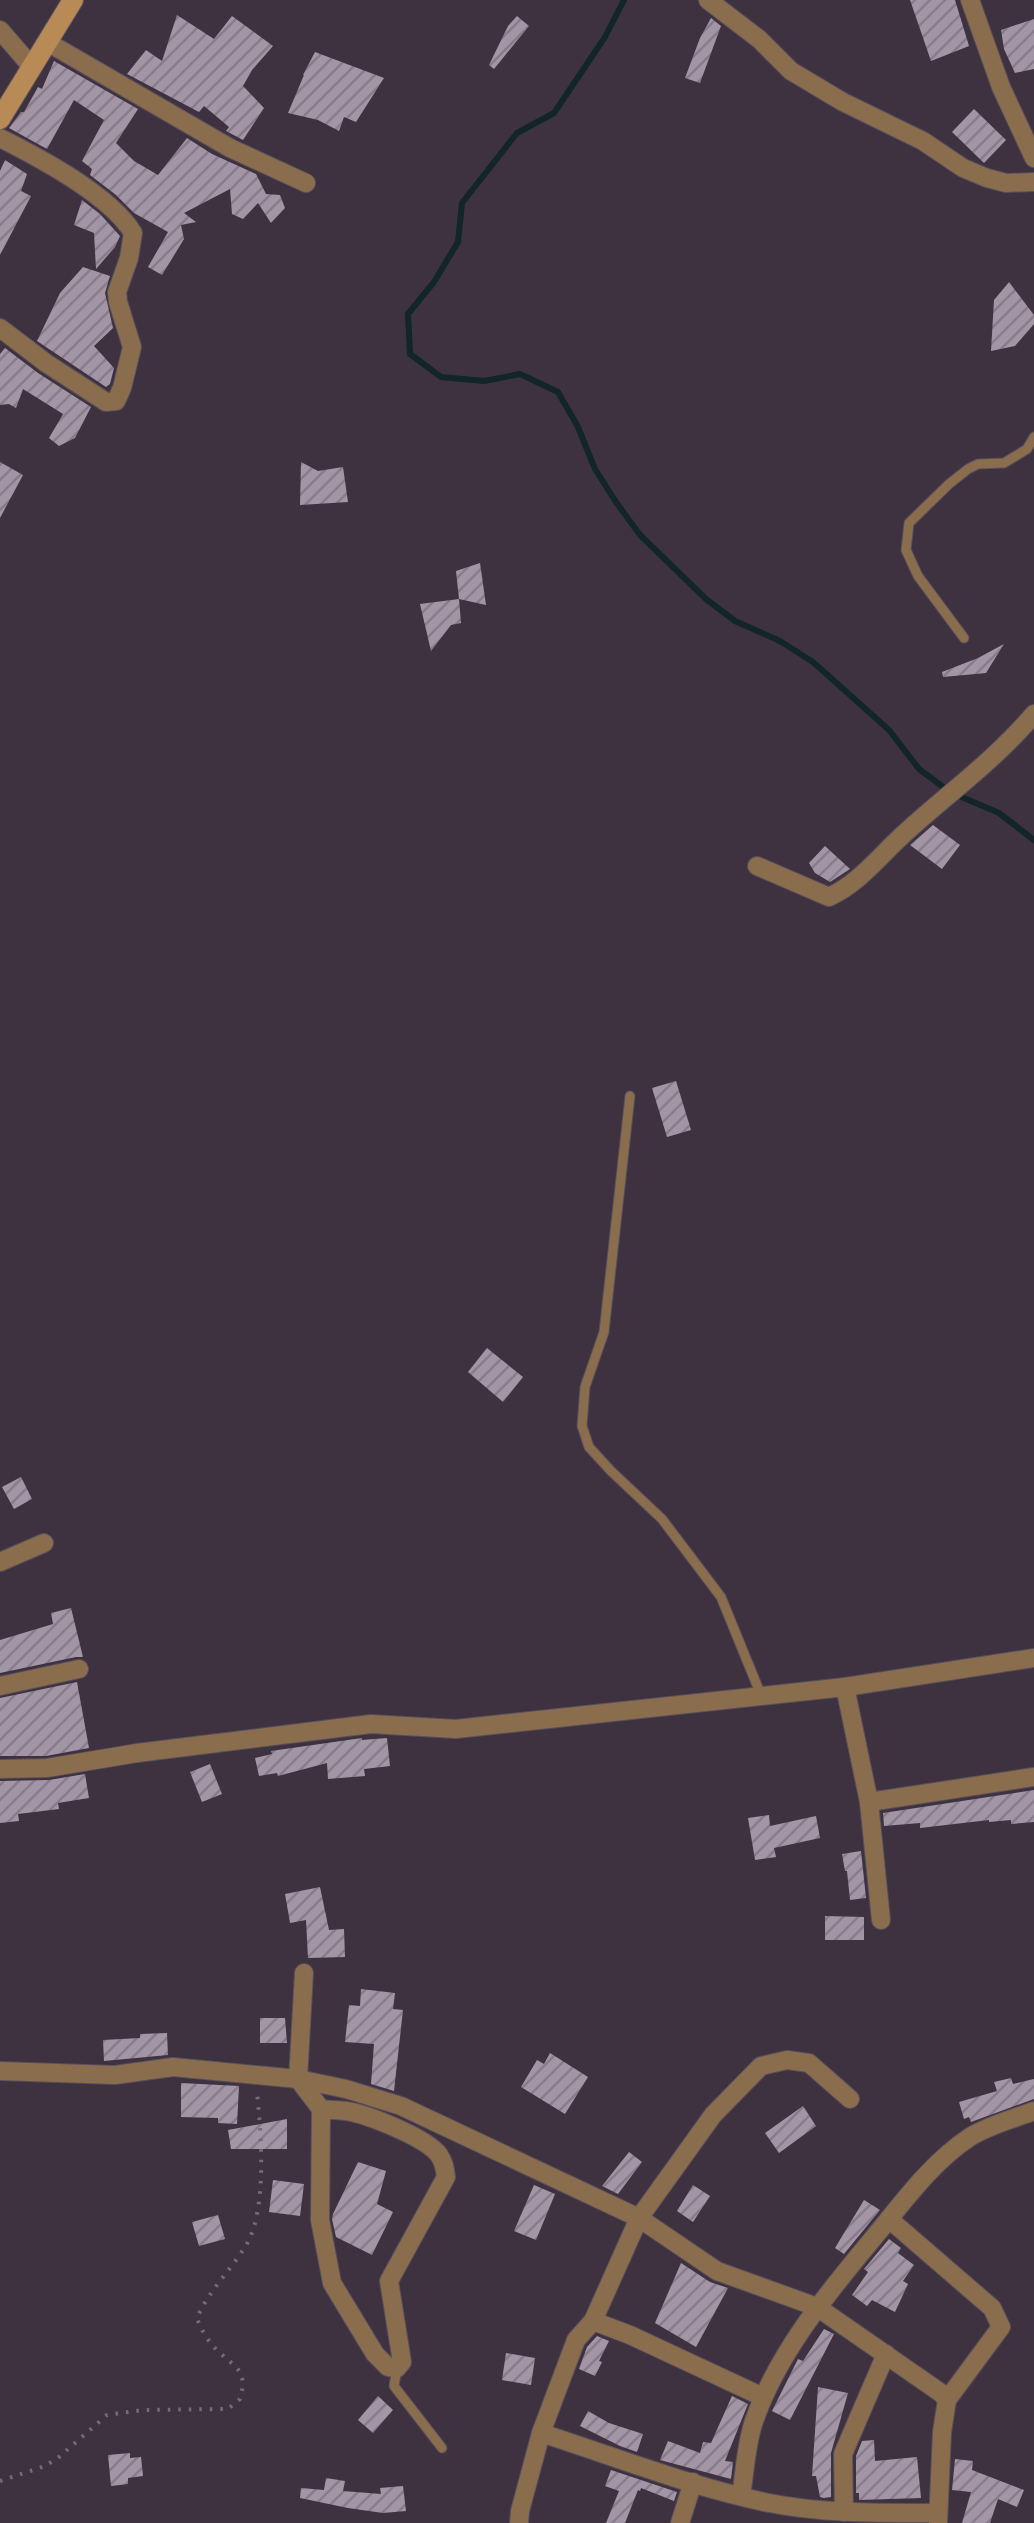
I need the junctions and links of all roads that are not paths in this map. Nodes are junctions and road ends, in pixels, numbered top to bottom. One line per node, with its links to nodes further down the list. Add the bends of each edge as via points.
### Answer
1 (73, 0): 5 (main road)
2 (708, 0): 10 (street, via 829,94 963,168 1006,183)
3 (970, 0): 9 (street)
4 (0, 30): 6 (street)
5 (47, 42): 6 (main road); 11 (street, via 230,148)
6 (32, 67): 7 (main road)
7 (0, 119)
8 (0, 138): 12 (street, via 115,209 133,233 117,292 132,346 116,401 106,402)
9 (1034, 158)
10 (1034, 182)
11 (306, 183)
12 (0, 328)
13 (1034, 438): 14 (lane, via 1004,463 968,469 909,523 906,550 918,576)
14 (964, 638)
15 (1031, 725): 16 (street, via 848,888 828,897)
16 (757, 866)
17 (630, 1096): 24 (lane, via 604,1332 585,1388 582,1426 590,1447 662,1519 720,1598)
18 (44, 1543): 19 (street)
19 (0, 1562)
20 (1034, 1658): 23 (street)
21 (80, 1669): 22 (street)
22 (0, 1686)
23 (845, 1687): 24 (street); 27 (street)
24 (761, 1695): 25 (street, via 456,1729 371,1724)
25 (0, 1769)
26 (1034, 1777): 27 (street)
27 (869, 1802): 28 (street)
28 (881, 1920)
29 (304, 1974): 31 (street)
30 (0, 2071): 31 (street, via 114,2075 173,2068)
31 (298, 2079): 33 (street); 35 (street, via 400,2106)
32 (850, 2098): 35 (street, via 809,2063 761,2066 713,2115)
33 (322, 2110): 40 (street, via 320,2220 332,2282 376,2354); 40 (street, via 348,2111 400,2130 430,2146 444,2166 446,2178 389,2281 402,2362)
34 (1034, 2111): 36 (street, via 970,2138)
35 (639, 2218): 37 (street, via 716,2271); 38 (street)
36 (889, 2218): 37 (street); 42 (street, via 992,2308 1000,2327)
37 (816, 2307): 39 (street); 41 (street)
38 (593, 2320): 41 (street); 43 (street, via 576,2340)
39 (886, 2354): 42 (street); 47 (street, via 843,2454)
40 (397, 2368): 44 (lane, via 394,2386)
41 (763, 2397): 46 (street)
42 (948, 2400): 48 (street)
43 (541, 2433): 45 (street); 49 (street)
44 (442, 2448)
45 (693, 2482): 46 (street); 50 (street)
46 (741, 2496): 47 (street)
47 (844, 2512): 48 (street)
48 (938, 2518)
49 (519, 2523)
50 (680, 2523)

